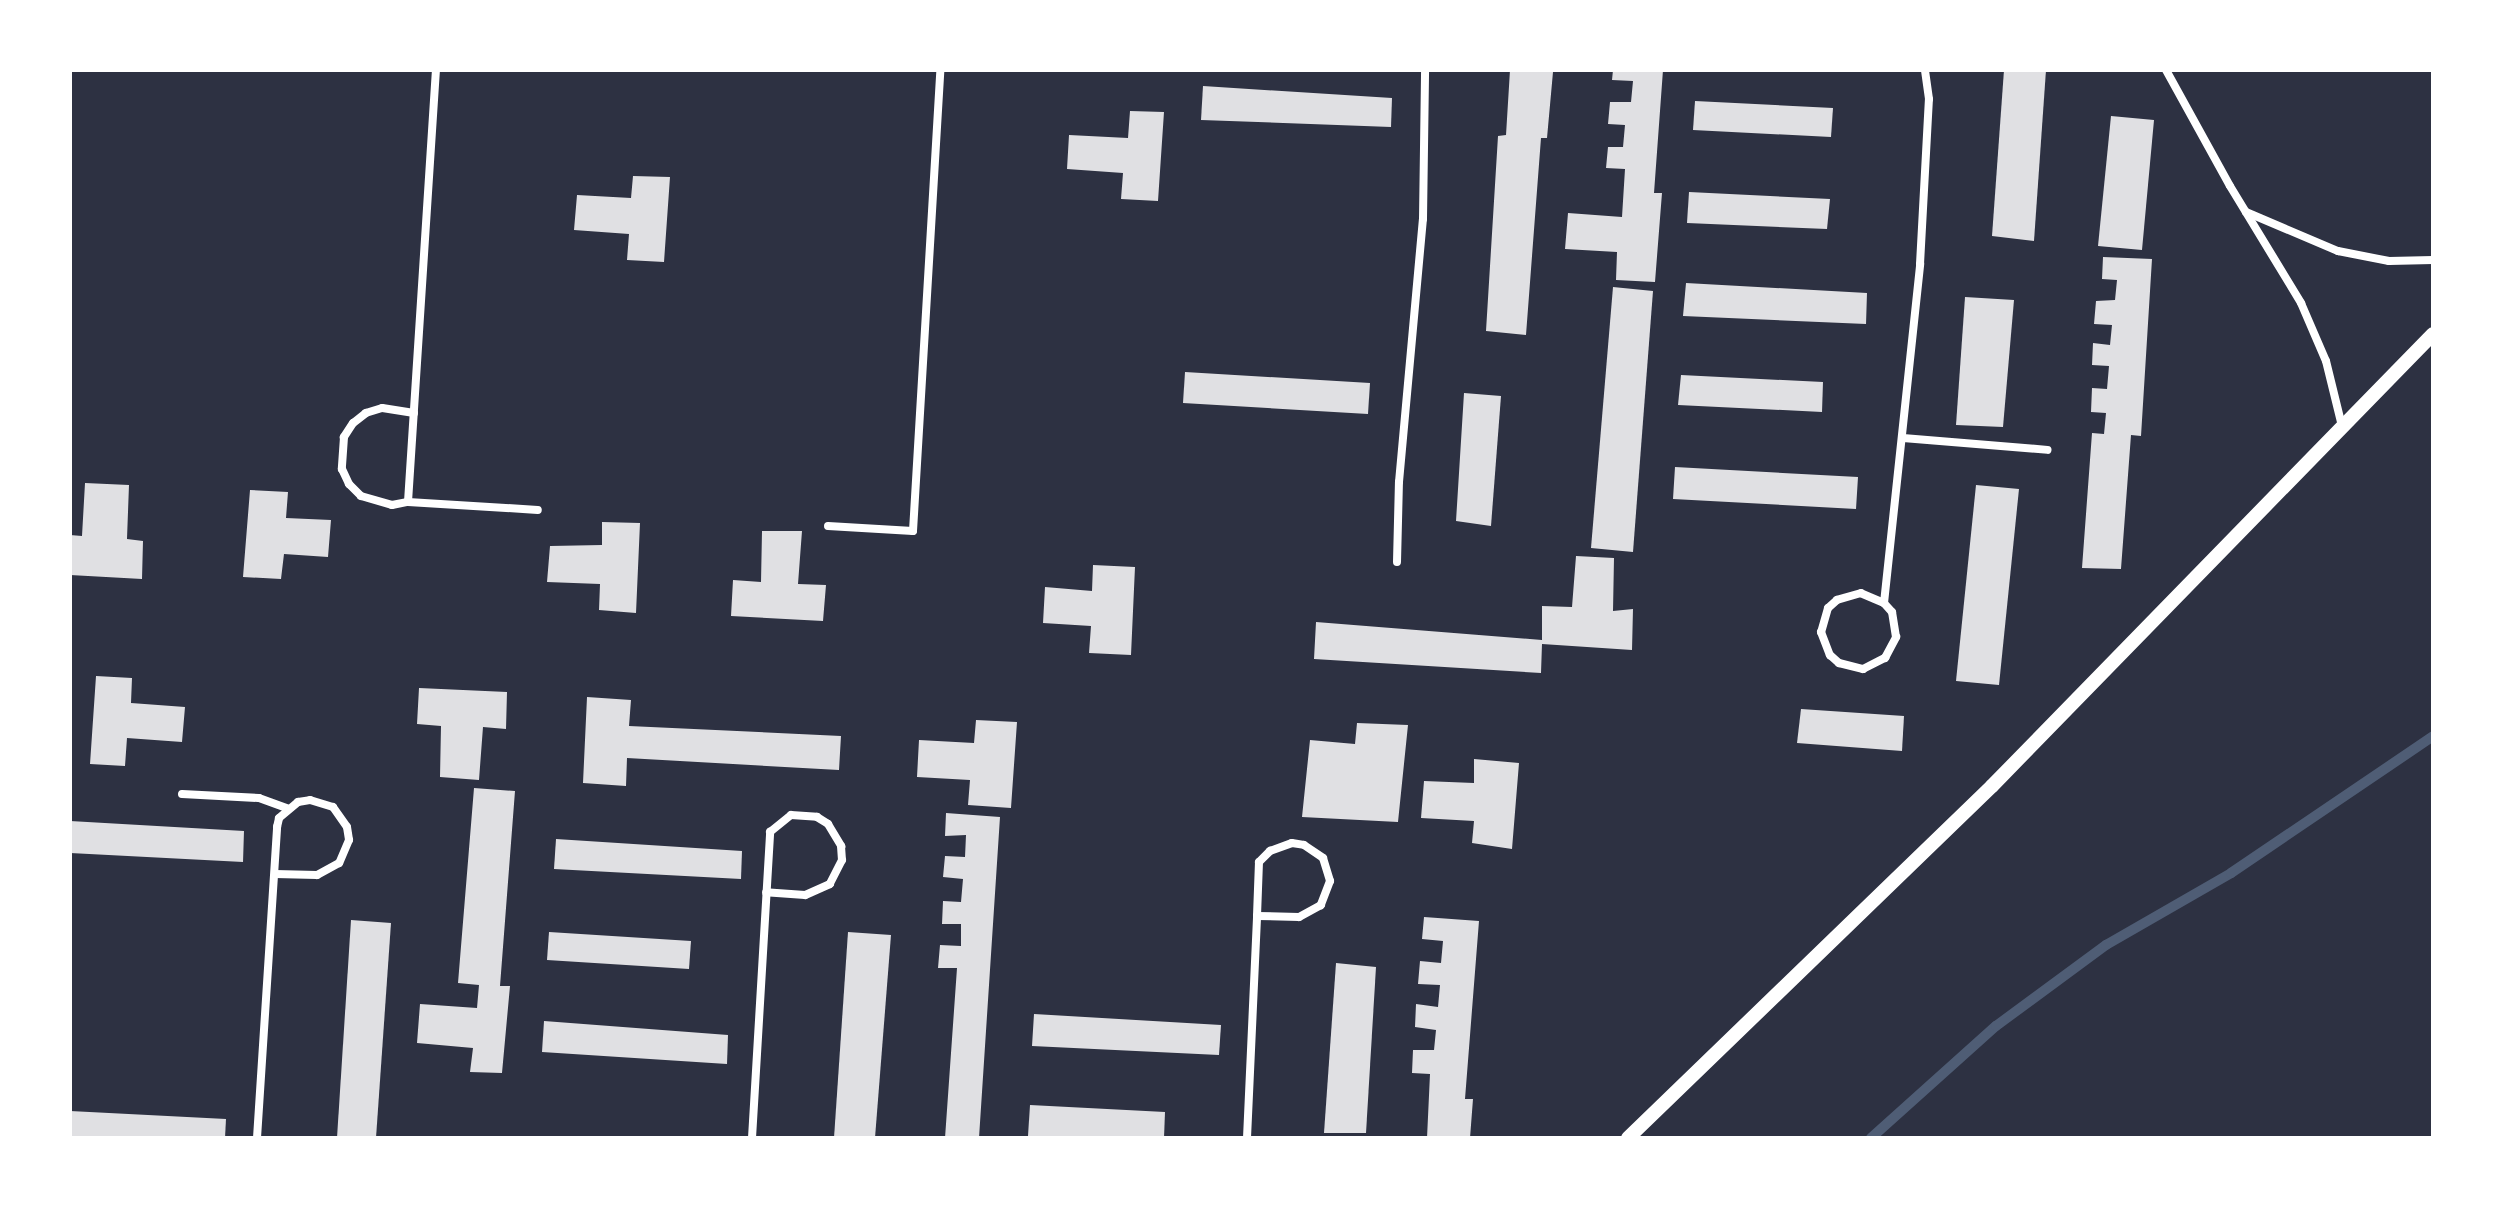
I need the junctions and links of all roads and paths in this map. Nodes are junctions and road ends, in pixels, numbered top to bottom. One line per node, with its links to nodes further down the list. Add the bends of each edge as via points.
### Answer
1 (436, 70): 9 (street)
2 (940, 70): 15 (street, via 913,531)
3 (1425, 70): 16 (street, via 1423,219 1399,482)
4 (1925, 70): 11 (street, via 1929,99 1920,264)
5 (2166, 70): 6 (street)
6 (2245, 212): 7 (street, via 2338,251 2389,261); 10 (street, via 2314,330)
7 (2433, 260)
8 (2433, 334): 10 (street)
9 (414, 413): 13 (street); 13 (street, via 382,408 366,413 344,437 340,453 349,484 361,496 376,503)
10 (2342, 426): 26 (street, via 1992,786)
11 (1903, 438): 12 (street); 17 (street)
12 (2048, 450)
13 (408, 502): 14 (street)
14 (538, 510)
15 (828, 526)
16 (1397, 562)
17 (1884, 603): 17 (street, via 1892,612 1896,637 1885,658 1863,669 1830,655 1821,632 1828,608 1849,594)
18 (182, 794): 19 (street, via 259,798)
19 (287, 808): 20 (street, via 277,827); 20 (street, via 310,800 333,807 349,840 329,871)
20 (275, 874): 23 (street)
21 (766, 892): 21 (street, via 805,895 830,884 842,860 841,846 828,824 804,814 779,821 770,832); 24 (street)
22 (1257, 916): 22 (street, via 1259,862 1264,856 1292,843 1315,850 1330,881 1321,905 1299,917); 25 (street)
23 (257, 1138)
24 (752, 1138)
25 (1247, 1138)
26 (1628, 1138)

